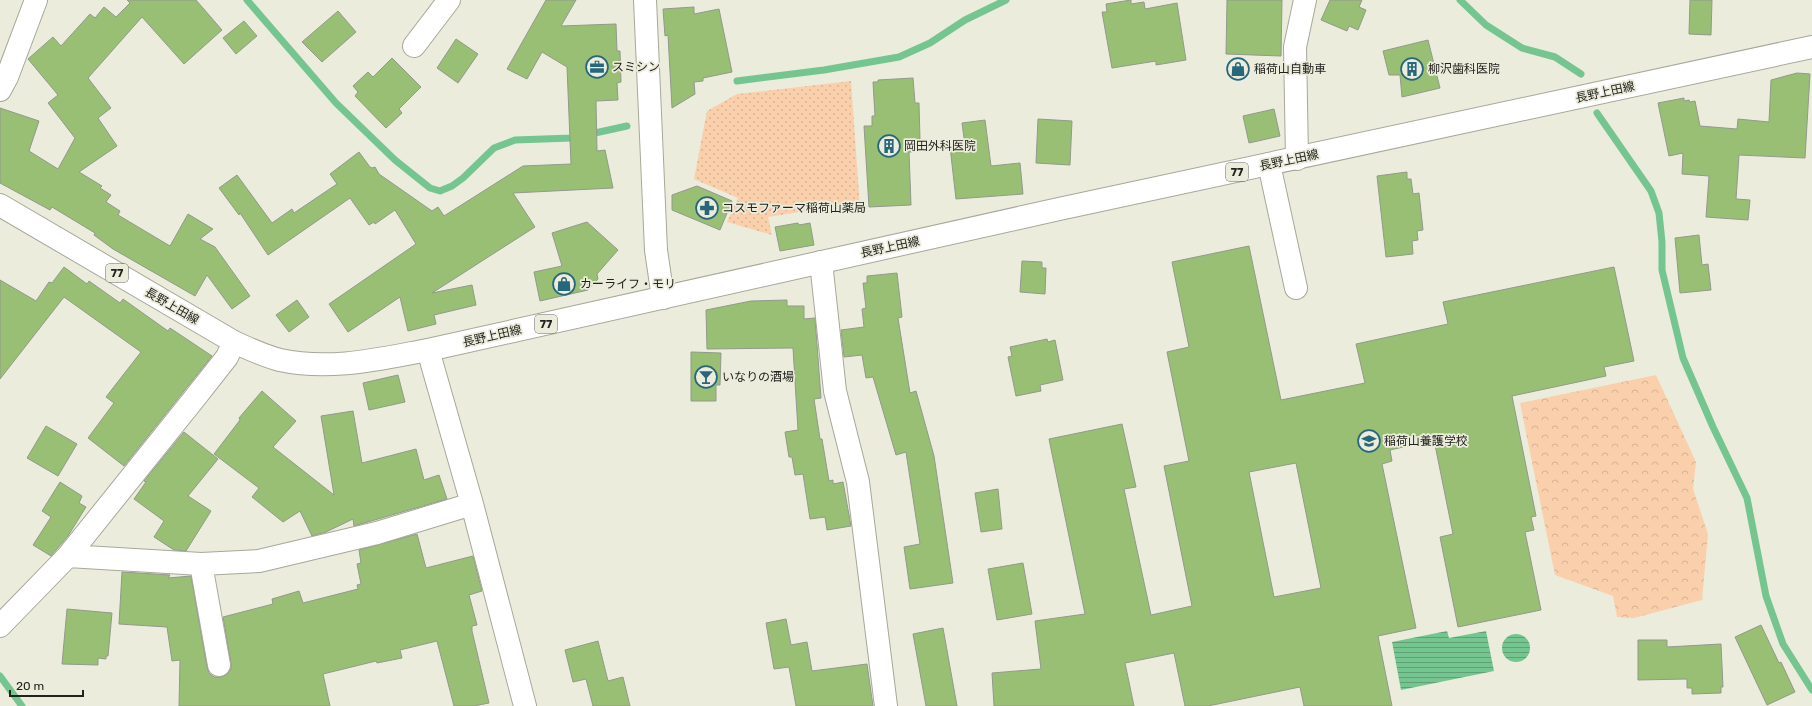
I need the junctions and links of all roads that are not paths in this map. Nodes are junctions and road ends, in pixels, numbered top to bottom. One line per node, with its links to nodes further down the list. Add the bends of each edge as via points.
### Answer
1 (36, 0): 7 (street)
2 (449, 0): 5 (street)
3 (645, 0): 13 (street, via 656,250)
4 (1305, 0): 8 (street, via 1295,47)
5 (414, 46)
6 (1812, 47): 8 (street, 長野上田線 / 77)
7 (0, 90)
8 (1297, 158): 9 (street, 長野上田線 / 77)
9 (1269, 164): 11 (street, 長野上田線 / 77); 12 (street)
10 (0, 205): 14 (street, 長野上田線 / 77)
11 (821, 262): 13 (street, 長野上田線 / 77); 22 (street, via 835,391 858,482)
12 (1296, 288)
13 (663, 298): 15 (street, 長野上田線 / 77)
14 (234, 342): 15 (street, 長野上田線 / 77, via 280,360 310,364 359,363); 17 (street, via 227,357)
15 (428, 350): 16 (street)
16 (472, 504): 18 (street, via 377,533 259,561); 21 (street)
17 (68, 556): 18 (street); 19 (street)
18 (201, 564): 20 (street)
19 (0, 626)
20 (219, 665)
21 (525, 706)
22 (886, 706)

